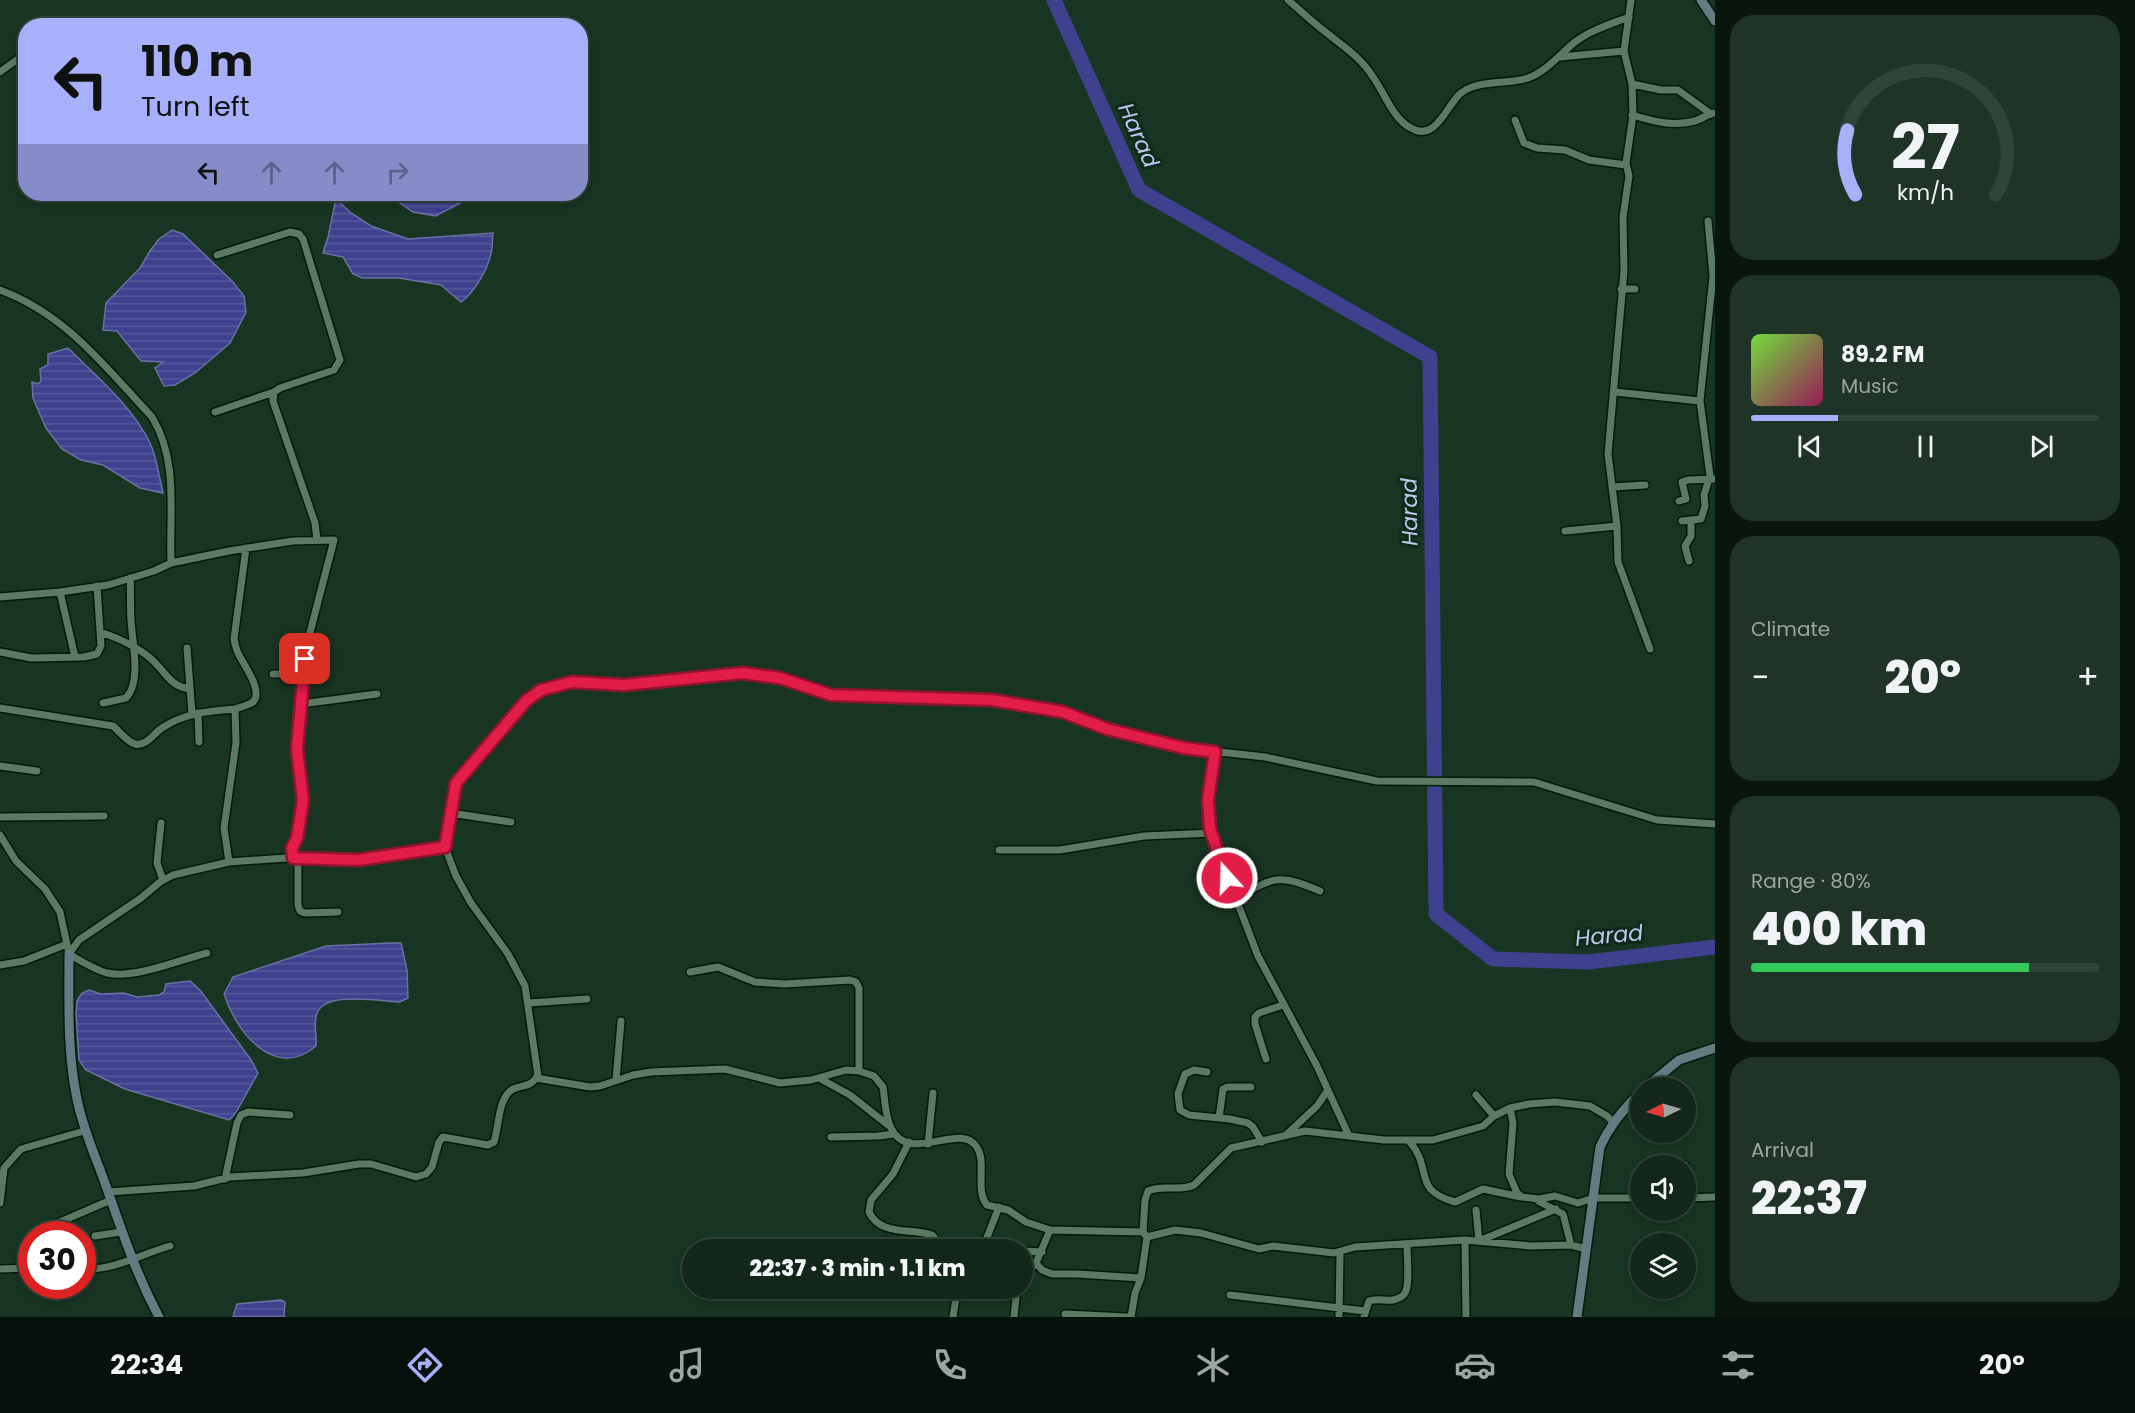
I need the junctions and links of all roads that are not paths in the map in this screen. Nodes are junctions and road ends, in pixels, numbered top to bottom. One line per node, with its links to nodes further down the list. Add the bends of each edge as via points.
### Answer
1 (1288, 0): 7 (street, via 1360,61 1400,119 1419,131 1426,131 1444,117 1463,91 1531,77)
2 (1631, 0): 4 (street)
3 (1705, 1): 5 (street)
4 (1629, 17): 6 (street); 7 (street, via 1588,34)
5 (1715, 21)
6 (1624, 51): 7 (street); 10 (street)
7 (1560, 57)
8 (18, 59): 9 (street)
9 (0, 72)
10 (1632, 84): 11 (street, via 1678,90); 12 (street)
11 (1713, 113): 12 (street, via 1678,124)
12 (1632, 115): 14 (street)
13 (1515, 120): 14 (street, via 1524,143)
14 (1626, 165): 17 (street, via 1629,176 1623,217)
15 (1708, 221): 22 (street, via 1713,276)
16 (217, 255): 20 (street, via 290,232 303,239 340,360 334,370)
17 (1621, 289): 18 (street); 21 (street)
18 (1635, 289)
19 (0, 290): 35 (street, via 26,300 64,326 152,417 159,429 172,481)
20 (274, 392): 23 (street); 32 (street, via 276,413 315,523)
21 (1615, 392): 22 (street); 26 (street, via 1608,454)
22 (1700, 401): 24 (street)
23 (215, 412)
24 (1712, 479): 27 (street, via 1682,482 1686,499); 28 (street, via 1704,495 1701,519)
25 (1646, 485): 26 (street)
26 (1612, 487): 30 (street)
27 (1678, 501)
28 (1691, 520): 29 (street); 34 (street, via 1691,536 1685,546)
29 (1682, 521)
30 (1617, 526): 31 (street); 43 (street, via 1618,562)
31 (1565, 531)
32 (316, 540): 33 (street); 47 (street, via 334,540)
33 (246, 548): 35 (street); 53 (street, via 234,639 257,695 251,703)
34 (1689, 561)
35 (171, 563): 36 (street)
36 (130, 578): 37 (street); 41 (street)
37 (97, 586): 38 (street); 40 (street)
38 (60, 592): 39 (street); 45 (street)
39 (0, 597)
40 (100, 632): 41 (street); 45 (street, via 99,653)
41 (135, 648): 48 (street, via 150,658 171,683); 50 (street, via 130,694)
42 (187, 648): 48 (street)
43 (1650, 649)
44 (0, 652): 45 (street, via 31,658)
45 (75, 657)
46 (273, 674): 47 (street)
47 (303, 674): 51 (street)
48 (190, 688): 54 (street)
49 (377, 694): 51 (street)
50 (103, 703)
51 (301, 704): 69 (street, via 297,749 303,800 292,848)
52 (0, 708): 54 (street, via 113,726 136,745)
53 (235, 709): 54 (street); 70 (street, via 236,743 224,828)
54 (195, 713): 55 (street)
55 (199, 742)
56 (1215, 752): 59 (street, via 1107,729 1063,712 992,700 831,695 780,678 742,673 624,685 572,682 541,690 526,701 456,783); 64 (street, via 1265,757 1377,782 1534,782 1657,820); 65 (street, via 1208,800)
57 (0, 766): 58 (street)
58 (37, 771)
59 (450, 813): 62 (street); 67 (street)
60 (104, 816): 61 (street)
61 (0, 817)
62 (511, 822)
63 (161, 823): 71 (street, via 157,863)
64 (1715, 824)
65 (1212, 833): 68 (street, via 1144,837 1060,850); 73 (street)
66 (0, 835): 75 (street, via 16,861 60,912)
67 (445, 847): 69 (street, via 358,860); 80 (street, via 471,903 521,976)
68 (999, 850)
69 (296, 859): 70 (street); 74 (street, via 300,911)
70 (229, 862): 71 (street)
71 (163, 880): 75 (street)
72 (1320, 891): 73 (street, via 1300,882 1275,879)
73 (1235, 899): 81 (street)
74 (338, 912)
75 (68, 949): 76 (street, via 90,966 117,974); 77 (street); 102 (street, via 70,1038)
76 (207, 953)
77 (0, 965)
78 (690, 972): 85 (street, via 718,968 755,982 856,982)
79 (587, 999): 80 (street)
80 (529, 1003): 88 (street)
81 (1283, 1005): 84 (street, via 1259,1012 1255,1017); 92 (street)
82 (621, 1021): 90 (street)
83 (1715, 1048): 87 (street, via 1679,1060)
84 (1266, 1059)
85 (860, 1071): 89 (street, via 846,1070); 101 (street, via 880,1081)
86 (1207, 1072): 99 (street, via 1194,1070 1185,1074 1178,1107 1189,1115)
87 (1658, 1077)
88 (537, 1078): 90 (street, via 590,1087); 110 (street, via 504,1098 495,1142 488,1145 443,1137 426,1174 416,1176 359,1164)
89 (819, 1078): 90 (street, via 780,1083 725,1069 651,1072); 101 (street, via 850,1095)
90 (616, 1080)
91 (1251, 1087): 99 (street, via 1223,1089)
92 (1328, 1090): 103 (street, via 1317,1106); 104 (street)
93 (933, 1093): 109 (street)
94 (1476, 1095): 98 (street)
95 (1630, 1104): 100 (street)
96 (1510, 1108): 98 (street); 100 (street, via 1555,1102 1590,1106); 113 (street, via 1513,1123 1509,1174 1517,1193)
97 (290, 1114): 110 (street, via 241,1115)
98 (1494, 1116): 106 (street, via 1483,1126 1451,1136)
99 (1219, 1118): 108 (street, via 1248,1123)
100 (1613, 1122): 114 (street, via 1600,1147)
101 (892, 1130): 105 (street, via 878,1136); 107 (street)
102 (84, 1131): 111 (street); 118 (street, via 21,1149 4,1168)
103 (1286, 1134): 104 (street, via 1313,1131); 108 (street)
104 (1349, 1136): 106 (street)
105 (831, 1137)
106 (1409, 1141): 113 (street, via 1425,1171 1425,1183 1441,1198 1455,1202 1483,1189)
107 (909, 1142): 109 (street); 127 (street, via 893,1174 871,1200 869,1212 876,1223 932,1235)
108 (1263, 1142): 125 (street, via 1231,1148 1188,1188 1148,1191)
109 (928, 1144): 119 (street, via 964,1139 974,1144 979,1153 985,1202)
110 (225, 1179): 111 (street)
111 (109, 1196): 122 (street); 124 (street)
112 (1715, 1197): 116 (street)
113 (1525, 1198): 117 (street, via 1555,1196); 121 (street, via 1544,1202)
114 (1593, 1198): 115 (street); 117 (street, via 1578,1203); 134 (street)
115 (1630, 1198)
116 (1696, 1198)
117 (1570, 1201): 121 (street)
118 (0, 1203)
119 (999, 1207): 123 (street); 128 (street)
120 (1476, 1210): 130 (street)
121 (1559, 1211): 130 (street); 132 (street)
122 (59, 1221)
123 (1050, 1230): 125 (street); 136 (street)
124 (121, 1232): 126 (street); 138 (street)
125 (1145, 1235): 137 (street, via 1175,1230 1259,1249 1273,1246); 144 (street)
126 (96, 1236)
127 (935, 1239)
128 (987, 1239)
129 (1465, 1240): 130 (street); 131 (street); 156 (street)
130 (1479, 1241): 132 (street)
131 (1407, 1245): 137 (street, via 1355,1248); 150 (street, via 1405,1294 1390,1300 1369,1301)
132 (1571, 1245): 134 (street)
133 (170, 1246): 138 (street)
134 (1586, 1249): 157 (street)
135 (1033, 1252): 136 (street)
136 (1042, 1252): 139 (street)
137 (1340, 1253): 148 (street)
138 (132, 1261): 141 (street); 151 (street)
139 (1036, 1263): 140 (street); 144 (street, via 1052,1274)
140 (1033, 1266)
141 (96, 1267)
142 (18, 1268): 143 (street)
143 (0, 1269)
144 (1141, 1278): 154 (street)
145 (1230, 1295): 148 (street)
146 (956, 1299): 152 (street)
147 (1016, 1299): 153 (street)
148 (1339, 1308): 150 (street); 155 (street)
149 (1065, 1314): 154 (street)
150 (1365, 1314)
151 (159, 1317)
152 (953, 1317)
153 (1014, 1317)
154 (1129, 1317)
155 (1339, 1317)
156 (1466, 1317)
157 (1577, 1317)

